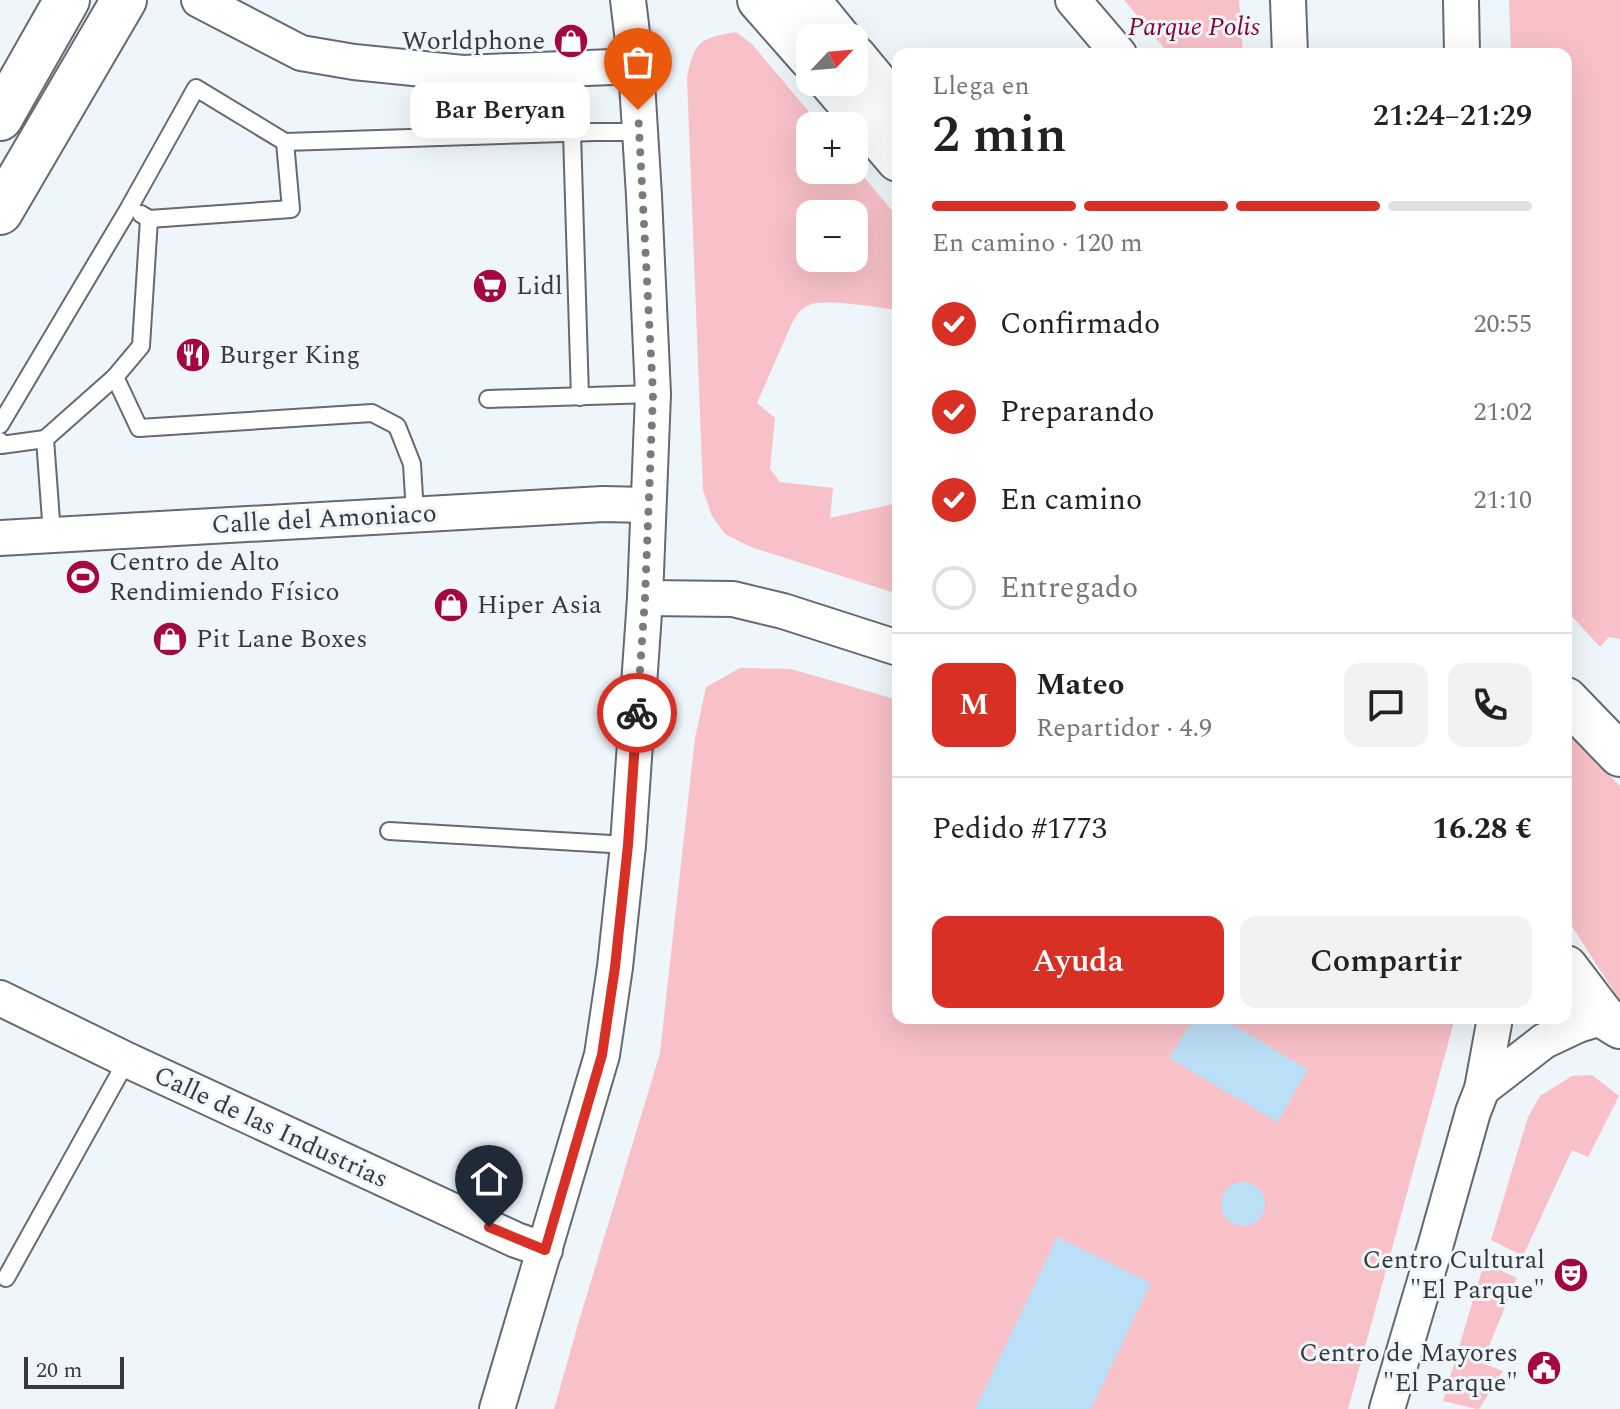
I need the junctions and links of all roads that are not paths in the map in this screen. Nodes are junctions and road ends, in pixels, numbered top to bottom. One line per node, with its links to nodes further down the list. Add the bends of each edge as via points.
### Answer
1 (67, 0): 17 (main road)
2 (124, 0): 26 (main road)
3 (199, 0): 15 (street, via 301,53 354,62 463,73)
4 (628, 0): 15 (street)
5 (759, 0): 11 (street)
6 (808, 0): 10 (street)
7 (1073, 0): 12 (street)
8 (1288, 0): 13 (street)
9 (1461, 0): 14 (street)
10 (828, 24)
11 (796, 42)
12 (1114, 48)
13 (1290, 48)
14 (1462, 48)
15 (636, 66): 21 (street)
16 (868, 73): 19 (street)
17 (13, 85): 20 (main road)
18 (843, 96): 24 (street)
19 (892, 102)
20 (0, 118)
21 (639, 132): 22 (lane); 29 (street)
22 (572, 133): 23 (lane); 30 (lane)
23 (285, 142): 25 (lane, via 196,88); 27 (lane, via 291,209)
24 (892, 153)
25 (129, 208): 27 (lane); 32 (lane)
26 (0, 212)
27 (149, 219): 28 (lane, via 141,346)
28 (115, 377): 33 (lane); 36 (lane, via 139,428 372,413 397,426 412,464)
29 (653, 394): 30 (lane); 35 (street)
30 (580, 397): 31 (lane)
31 (488, 399)
32 (0, 425)
33 (45, 439): 34 (lane, via 1,445); 37 (lane)
34 (0, 441)
35 (647, 505): 36 (street, Calle del Amoniaco); 39 (street)
36 (415, 514): 37 (street, Calle del Amoniaco)
37 (52, 534): 38 (street, Calle del Amoniaco)
38 (0, 538)
39 (645, 598): 40 (street, via 733,599); 44 (street)
40 (892, 646)
41 (1572, 705): 42 (street)
42 (1619, 750)
43 (389, 831): 44 (lane)
44 (628, 845): 51 (street, via 602,1055)
45 (1572, 974): 47 (street)
46 (0, 998): 49 (street, Calle de las Industrias)
47 (1612, 1022): 50 (street, via 1578,1025 1544,1041)
48 (1494, 1024): 50 (street)
49 (127, 1060): 51 (street, Calle de las Industrias); 52 (lane)
50 (1482, 1089): 53 (street)
51 (545, 1250): 54 (street)
52 (6, 1278)
53 (1393, 1407)
54 (497, 1409)

